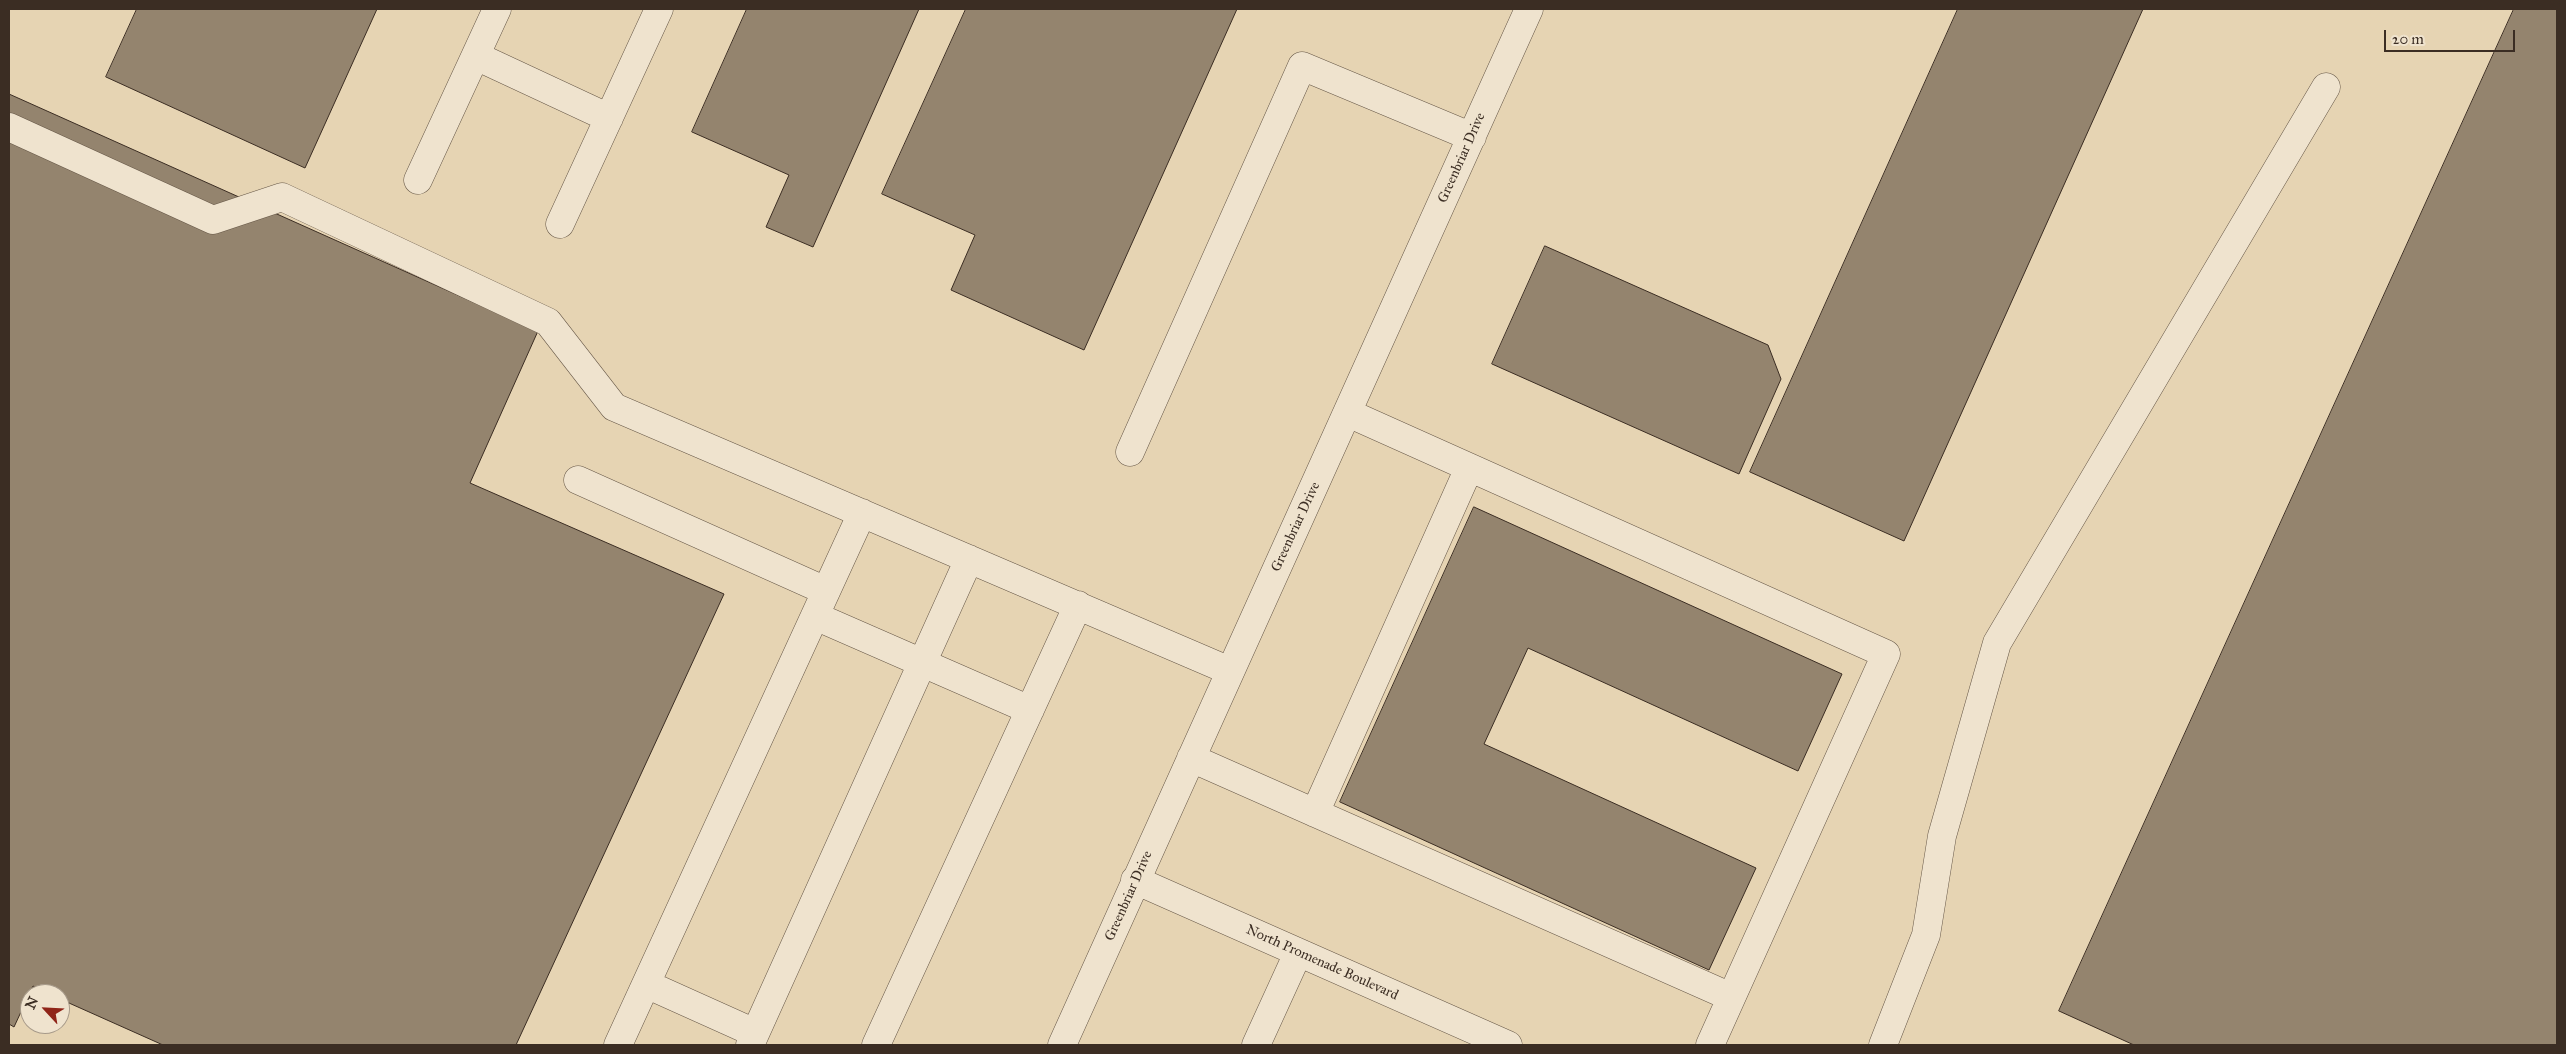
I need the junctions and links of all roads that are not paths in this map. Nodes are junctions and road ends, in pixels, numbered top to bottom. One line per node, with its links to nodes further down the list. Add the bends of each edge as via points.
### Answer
1 (497, 9): 4 (street)
2 (659, 9): 6 (street)
3 (1529, 9): 8 (street, Greenbriar Drive)
4 (476, 56): 6 (street); 9 (street)
5 (2326, 87): 36 (street, via 1996,643 1942,836 1926,935)
6 (609, 118): 10 (street)
7 (9, 127): 15 (street, via 213,220 282,198 548,322 614,407)
8 (1472, 137): 11 (street, Greenbriar Drive); 12 (street, via 1302,66)
9 (418, 180)
10 (560, 224)
11 (1348, 414): 13 (street); 21 (street, Greenbriar Drive)
12 (1130, 452)
13 (1469, 468): 24 (street); 28 (street, via 1886,654)
14 (578, 480): 17 (street)
15 (862, 513): 16 (street); 17 (street)
16 (969, 559): 18 (street); 20 (street)
17 (826, 591): 19 (street)
18 (1078, 606): 21 (street); 22 (street)
19 (815, 616): 20 (street); 27 (street)
20 (922, 663): 22 (street); 29 (street)
21 (1230, 671): 23 (street, Greenbriar Drive)
22 (1030, 710): 31 (street)
23 (1191, 758): 24 (street); 25 (street, Greenbriar Drive)
24 (1315, 812): 28 (street)
25 (1135, 880): 26 (street, North Promenade Boulevard); 32 (street, Greenbriar Drive)
26 (1298, 953): 33 (street); 34 (street, North Promenade Boulevard)
27 (646, 984): 29 (street); 30 (street)
28 (1732, 997): 35 (street)
29 (752, 1039)
30 (618, 1045)
31 (876, 1045)
32 (1062, 1045)
33 (1256, 1045)
34 (1508, 1045)
35 (1710, 1045)
36 (1884, 1045)

